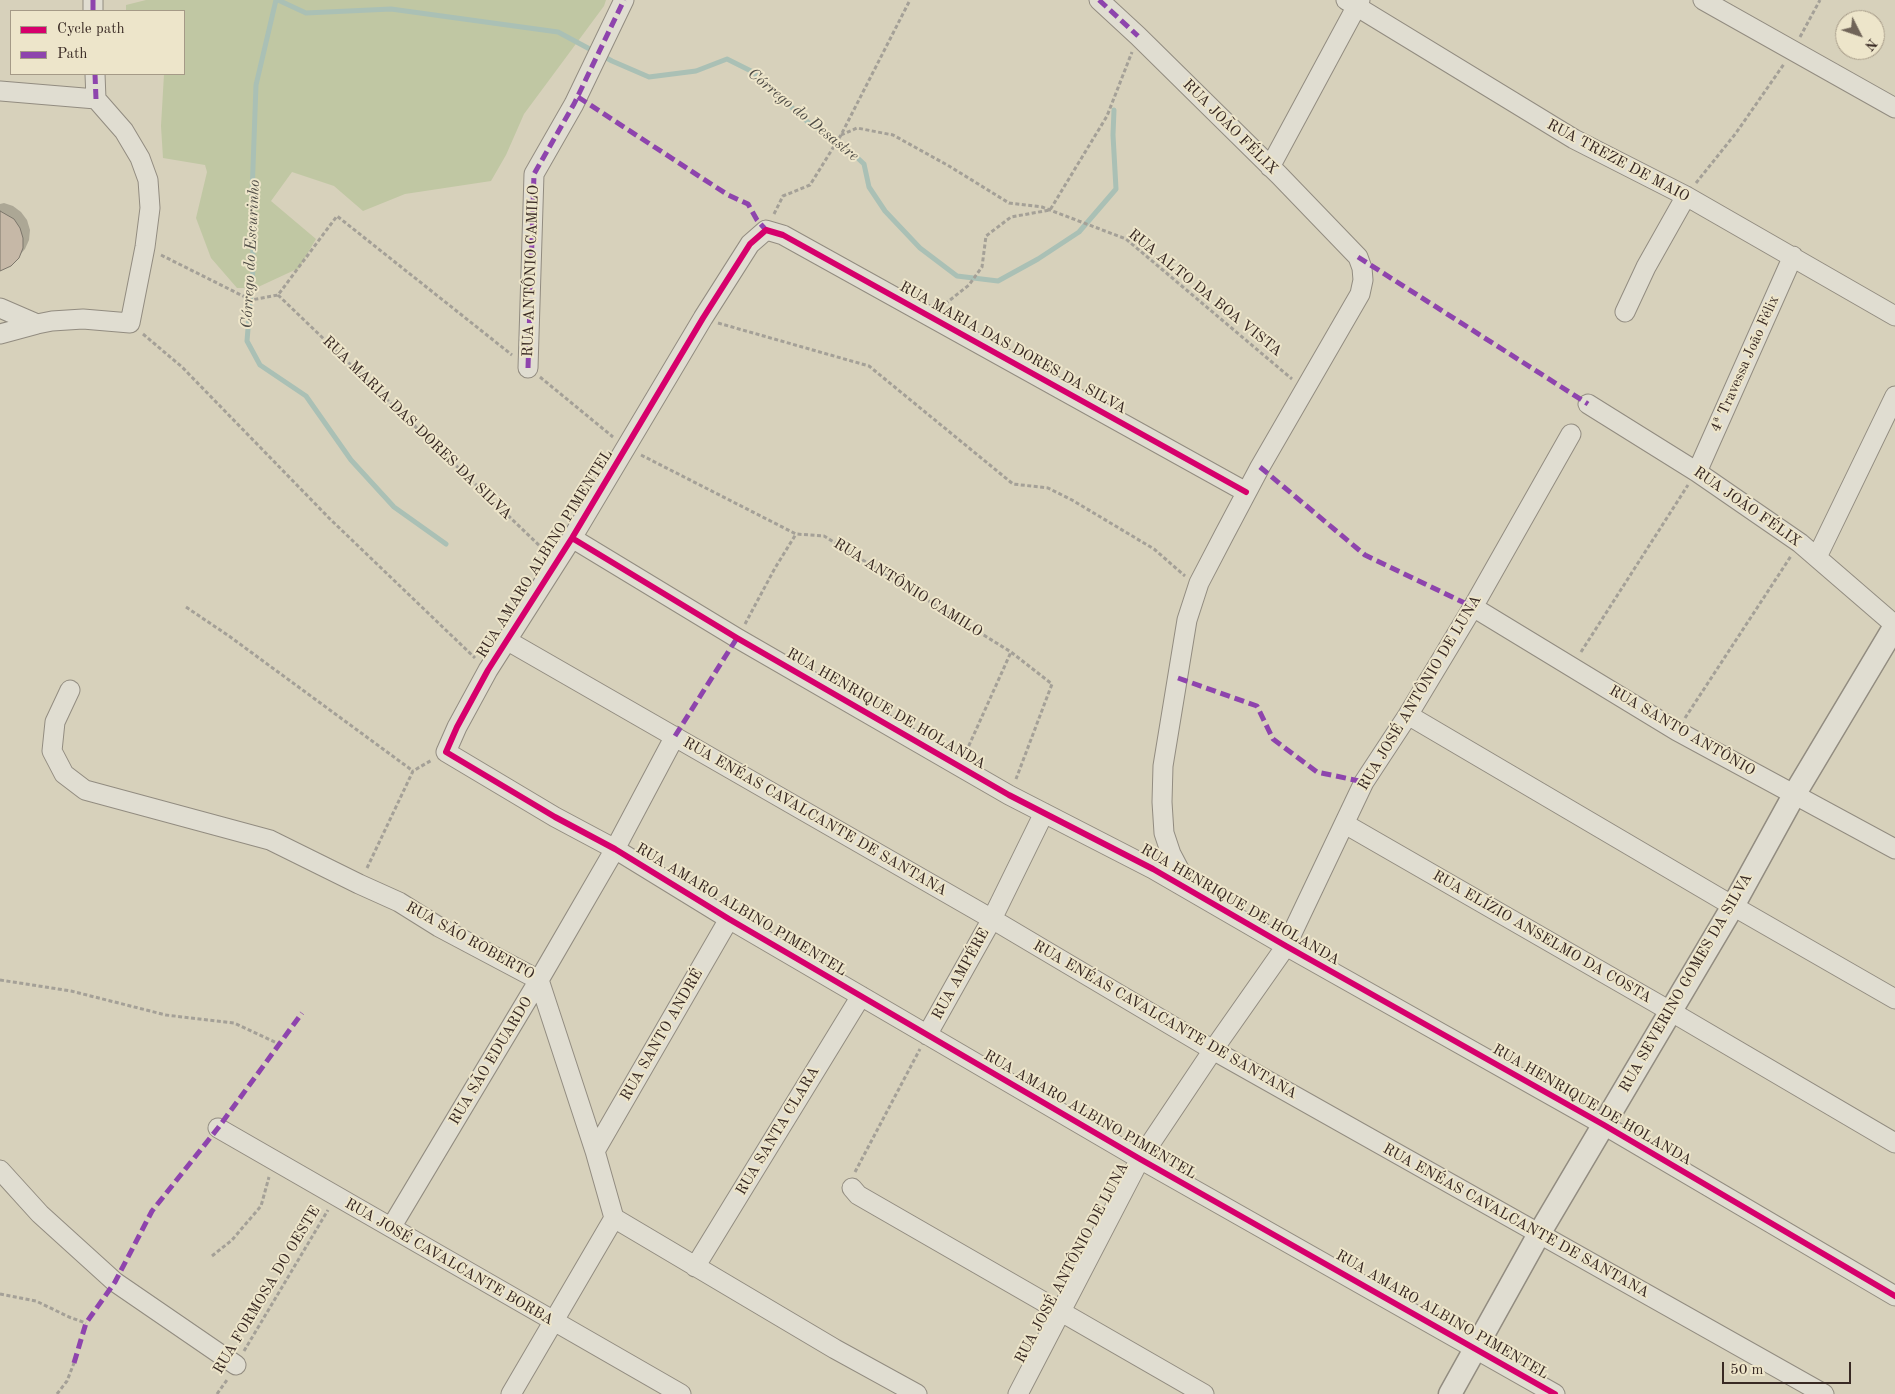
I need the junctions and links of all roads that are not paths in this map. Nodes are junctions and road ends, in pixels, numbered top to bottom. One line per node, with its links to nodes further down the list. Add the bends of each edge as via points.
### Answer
1 (624, 0): 18 (street, RUA ANTÔNIO CAMILO, via 574,104 534,174)
2 (1099, 0): 9 (street, RUA JOÃO FÉLIX)
3 (1703, 0): 8 (street)
4 (1354, 2): 9 (street); 10 (street, RUA TREZE DE MAIO, via 1574,140)
5 (95, 75): 7 (street)
6 (0, 91): 7 (street)
7 (96, 99): 16 (street, via 124,131 148,180 150,208 130,323 83,319)
8 (1895, 108)
9 (1270, 167): 23 (street, RUA JOÃO FÉLIX, via 1358,257 1363,280 1360,294)
10 (1686, 196): 12 (street, RUA TREZE DE MAIO); 14 (street)
11 (766, 230): 23 (street, RUA MARIA DAS DORES DA SILVA, via 782,234); 24 (street, RUA AMARO ALBINO PIMENTEL, via 750,244 703,318)
12 (1793, 256): 15 (street, RUA TREZE DE MAIO); 22 (street, 4ª Travessa João Félix)
13 (0, 308): 16 (street)
14 (1625, 312)
15 (1895, 316)
16 (44, 322): 17 (street)
17 (0, 334)
18 (528, 368)
19 (1895, 396): 25 (street)
20 (1588, 404): 22 (street, RUA JOÃO FÉLIX)
21 (1571, 434): 26 (street, RUA JOSÉ ANTÔNIO DE LUNA)
22 (1697, 472): 25 (street, RUA JOÃO FÉLIX)
23 (1246, 492): 37 (street, via 1199,583 1187,620 1163,775 1164,833 1171,854)
24 (572, 538): 28 (street, RUA AMARO ALBINO PIMENTEL); 33 (street, RUA HENRIQUE DE HOLANDA, via 737,638)
25 (1817, 557): 27 (street, RUA JOÃO FÉLIX)
26 (1473, 607): 30 (street, RUA JOSÉ ANTÔNIO DE LUNA); 32 (street, RUA SANTO ANTÔNIO, via 1677,731)
27 (1895, 626): 32 (street, RUA SEVERINO GOMES DA SILVA)
28 (508, 641): 31 (street, RUA ENÉAS CAVALCANTE DE SANTANA); 35 (street, RUA AMARO ALBINO PIMENTEL, via 488,670 446,752)
29 (70, 690): 42 (street, RUA SÃO ROBERTO, via 55,722 52,751 64,774 85,790 270,840 399,902)
30 (1408, 714): 34 (street, RUA JOSÉ ANTÔNIO DE LUNA, via 1364,782); 38 (street)
31 (675, 736): 35 (street, RUA SÃO EDUARDO); 40 (street, RUA ENÉAS CAVALCANTE DE SANTANA)
32 (1794, 795): 36 (street, RUA SANTO ANTÔNIO); 38 (street, RUA SEVERINO GOMES DA SILVA)
33 (1044, 813): 37 (street, RUA HENRIQUE DE HOLANDA); 40 (street, RUA AMPÉRE)
34 (1345, 824): 41 (street, RUA JOSÉ ANTÔNIO DE LUNA); 45 (street, RUA ELÍZIO ANSELMO DA COSTA)
35 (615, 849): 39 (street, RUA AMARO ALBINO PIMENTEL); 42 (street, RUA SÃO EDUARDO)
36 (1895, 849)
37 (1191, 891): 41 (street, RUA HENRIQUE DE HOLANDA)
38 (1733, 906): 44 (street); 45 (street, RUA SEVERINO GOMES DA SILVA)
39 (729, 919): 43 (street, RUA AMARO ALBINO PIMENTEL); 51 (street, RUA SANTO ANDRÉ)
40 (992, 919): 46 (street, RUA AMPÉRE); 47 (street, RUA ENÉAS CAVALCANTE DE SANTANA)
41 (1286, 946): 47 (street, RUA JOSÉ ANTÔNIO DE LUNA); 48 (street, RUA HENRIQUE DE HOLANDA)
42 (540, 980): 51 (street, RUA SÃO ROBERTO); 56 (street, RUA SÃO EDUARDO)
43 (861, 996): 46 (street, RUA AMARO ALBINO PIMENTEL); 58 (street, RUA SANTA CLARA)
44 (1895, 999)
45 (1670, 1010): 48 (street, RUA SEVERINO GOMES DA SILVA); 50 (street, RUA ELÍZIO ANSELMO DA COSTA)
46 (927, 1035): 52 (street, RUA AMARO ALBINO PIMENTEL)
47 (1212, 1050): 52 (street, RUA JOSÉ ANTÔNIO DE LUNA); 57 (street, RUA ENÉAS CAVALCANTE DE SANTANA)
48 (1604, 1125): 57 (street, RUA SEVERINO GOMES DA SILVA); 59 (street, RUA HENRIQUE DE HOLANDA)
49 (218, 1128): 56 (street, RUA JOSÉ CAVALCANTE BORBA)
50 (1895, 1143)
51 (595, 1152): 55 (street, RUA SÃO ROBERTO)
52 (1140, 1159): 60 (street, RUA JOSÉ ANTÔNIO DE LUNA); 62 (street, RUA AMARO ALBINO PIMENTEL)
53 (0, 1170): 63 (street, via 40,1214 115,1282)
54 (852, 1188): 60 (street)
55 (614, 1218): 58 (street); 61 (street)
56 (392, 1226): 61 (street, RUA JOSÉ CAVALCANTE BORBA)
57 (1539, 1234): 62 (street, RUA SEVERINO GOMES DA SILVA); 71 (street, RUA ENÉAS CAVALCANTE DE SANTANA)
58 (695, 1266): 66 (street)
59 (1895, 1296)
60 (1060, 1310): 67 (street, RUA JOSÉ ANTÔNIO DE LUNA); 68 (street)
61 (552, 1320): 64 (street); 65 (street, RUA JOSÉ CAVALCANTE BORBA)
62 (1476, 1349): 69 (street, RUA SEVERINO GOMES DA SILVA); 70 (street, RUA AMARO ALBINO PIMENTEL)
63 (236, 1365)
64 (511, 1394)
65 (681, 1394)
66 (917, 1394)
67 (1018, 1394)
68 (1204, 1394)
69 (1450, 1394)
70 (1556, 1394)
71 (1824, 1394)

